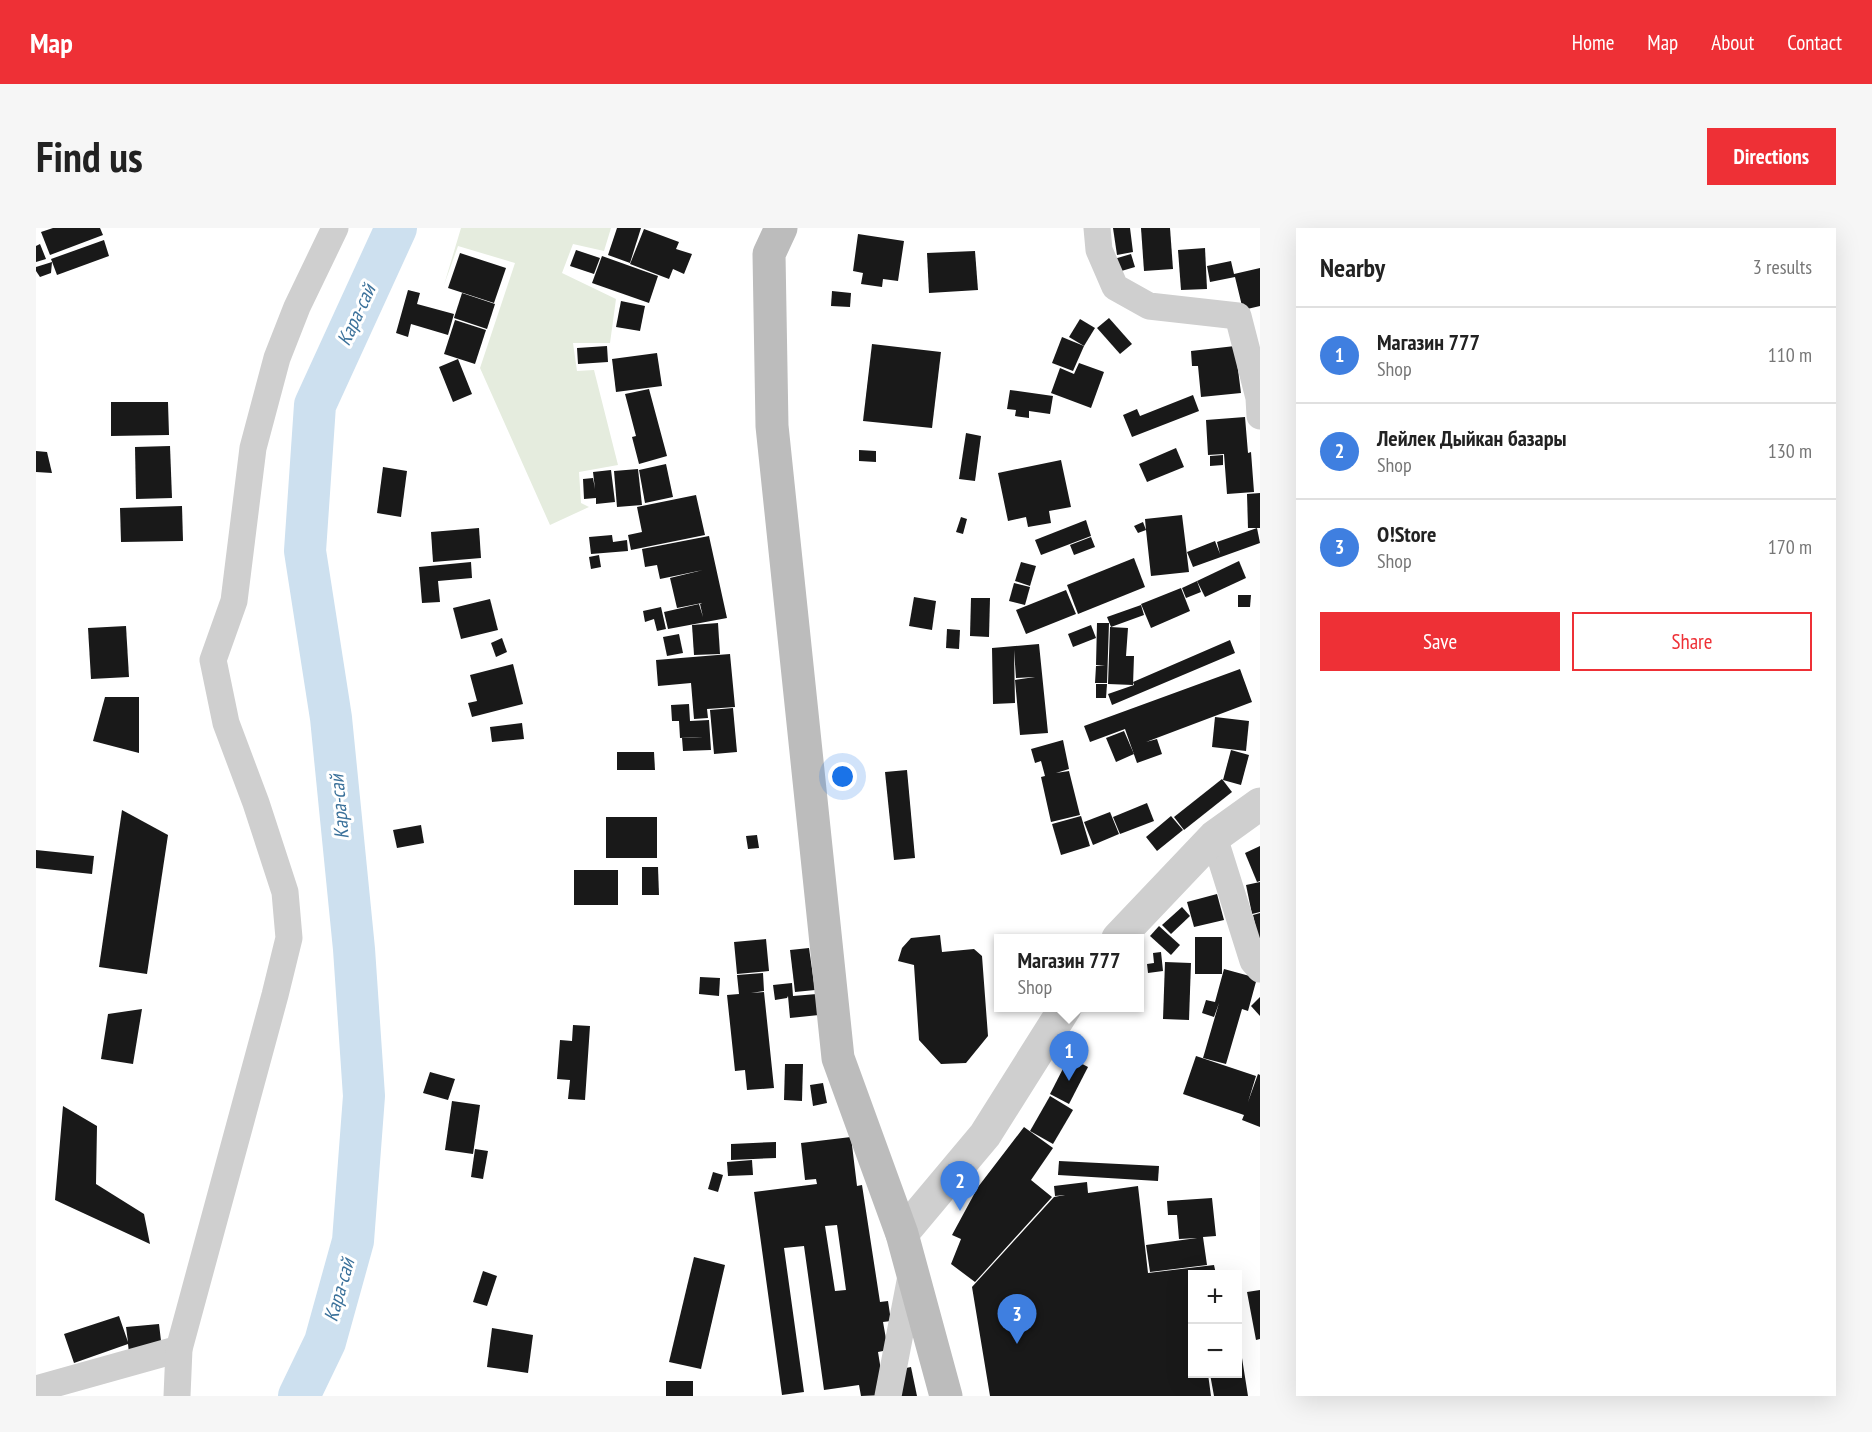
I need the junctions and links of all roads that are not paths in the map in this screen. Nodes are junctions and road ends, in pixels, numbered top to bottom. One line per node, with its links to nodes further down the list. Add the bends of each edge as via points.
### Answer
1 (336, 228): 13 (street, via 277,358 253,448 234,601 213,660 226,723 285,892 289,938)
2 (781, 228): 11 (main road, via 769,254 772,426 838,1058)
3 (1097, 228): 4 (street, via 1099,250 1115,287 1149,306)
4 (1249, 315): 5 (street)
5 (1260, 416)
6 (1260, 804): 7 (street)
7 (1214, 837): 8 (street); 9 (street, via 1253,961)
8 (1123, 934)
9 (1260, 969)
10 (1062, 1012): 11 (street, via 985,1135)
11 (902, 1234): 12 (main road)
12 (913, 1267): 16 (street); 17 (main road)
13 (179, 1349): 14 (street); 15 (street)
14 (36, 1389)
15 (177, 1396)
16 (888, 1396)
17 (946, 1396)

